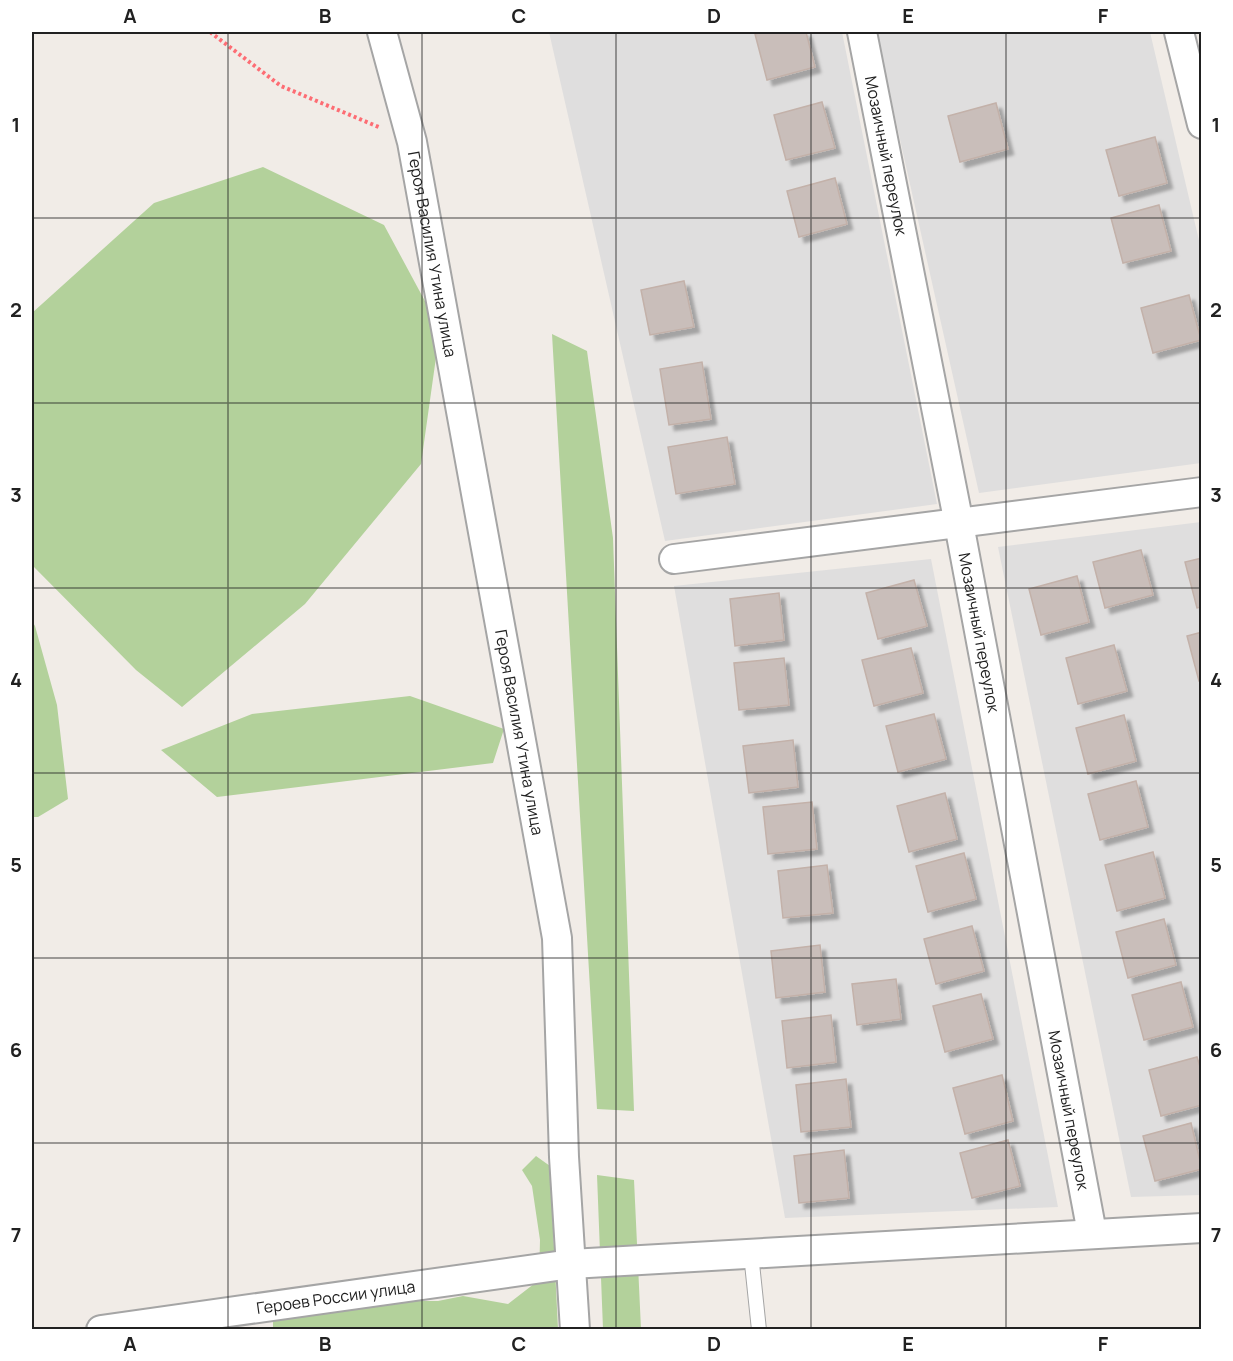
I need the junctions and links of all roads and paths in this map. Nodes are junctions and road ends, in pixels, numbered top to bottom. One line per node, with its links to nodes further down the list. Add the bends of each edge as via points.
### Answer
1 (210, 32): 6 (path, via 281,86)
2 (382, 32): 6 (street, Героя Василия Утина улица)
3 (862, 32): 8 (street, Мозаичный переулок)
4 (1179, 32): 5 (street)
5 (1202, 124)
6 (412, 142): 13 (street, Героя Василия Утина улица, via 557,938)
7 (1202, 492): 8 (street)
8 (960, 524): 9 (street); 11 (street, Мозаичный переулок)
9 (674, 559)
10 (1202, 1228): 11 (street, Героев России улица)
11 (1092, 1233): 12 (street, Героев России улица)
12 (751, 1254): 13 (street, Героев России улица); 17 (lane)
13 (571, 1264): 14 (street, Героев России улица); 16 (street, Героя Василия Утина улица)
14 (132, 1327): 15 (street, Героев России улица)
15 (101, 1329)
16 (575, 1329)
17 (759, 1329)

